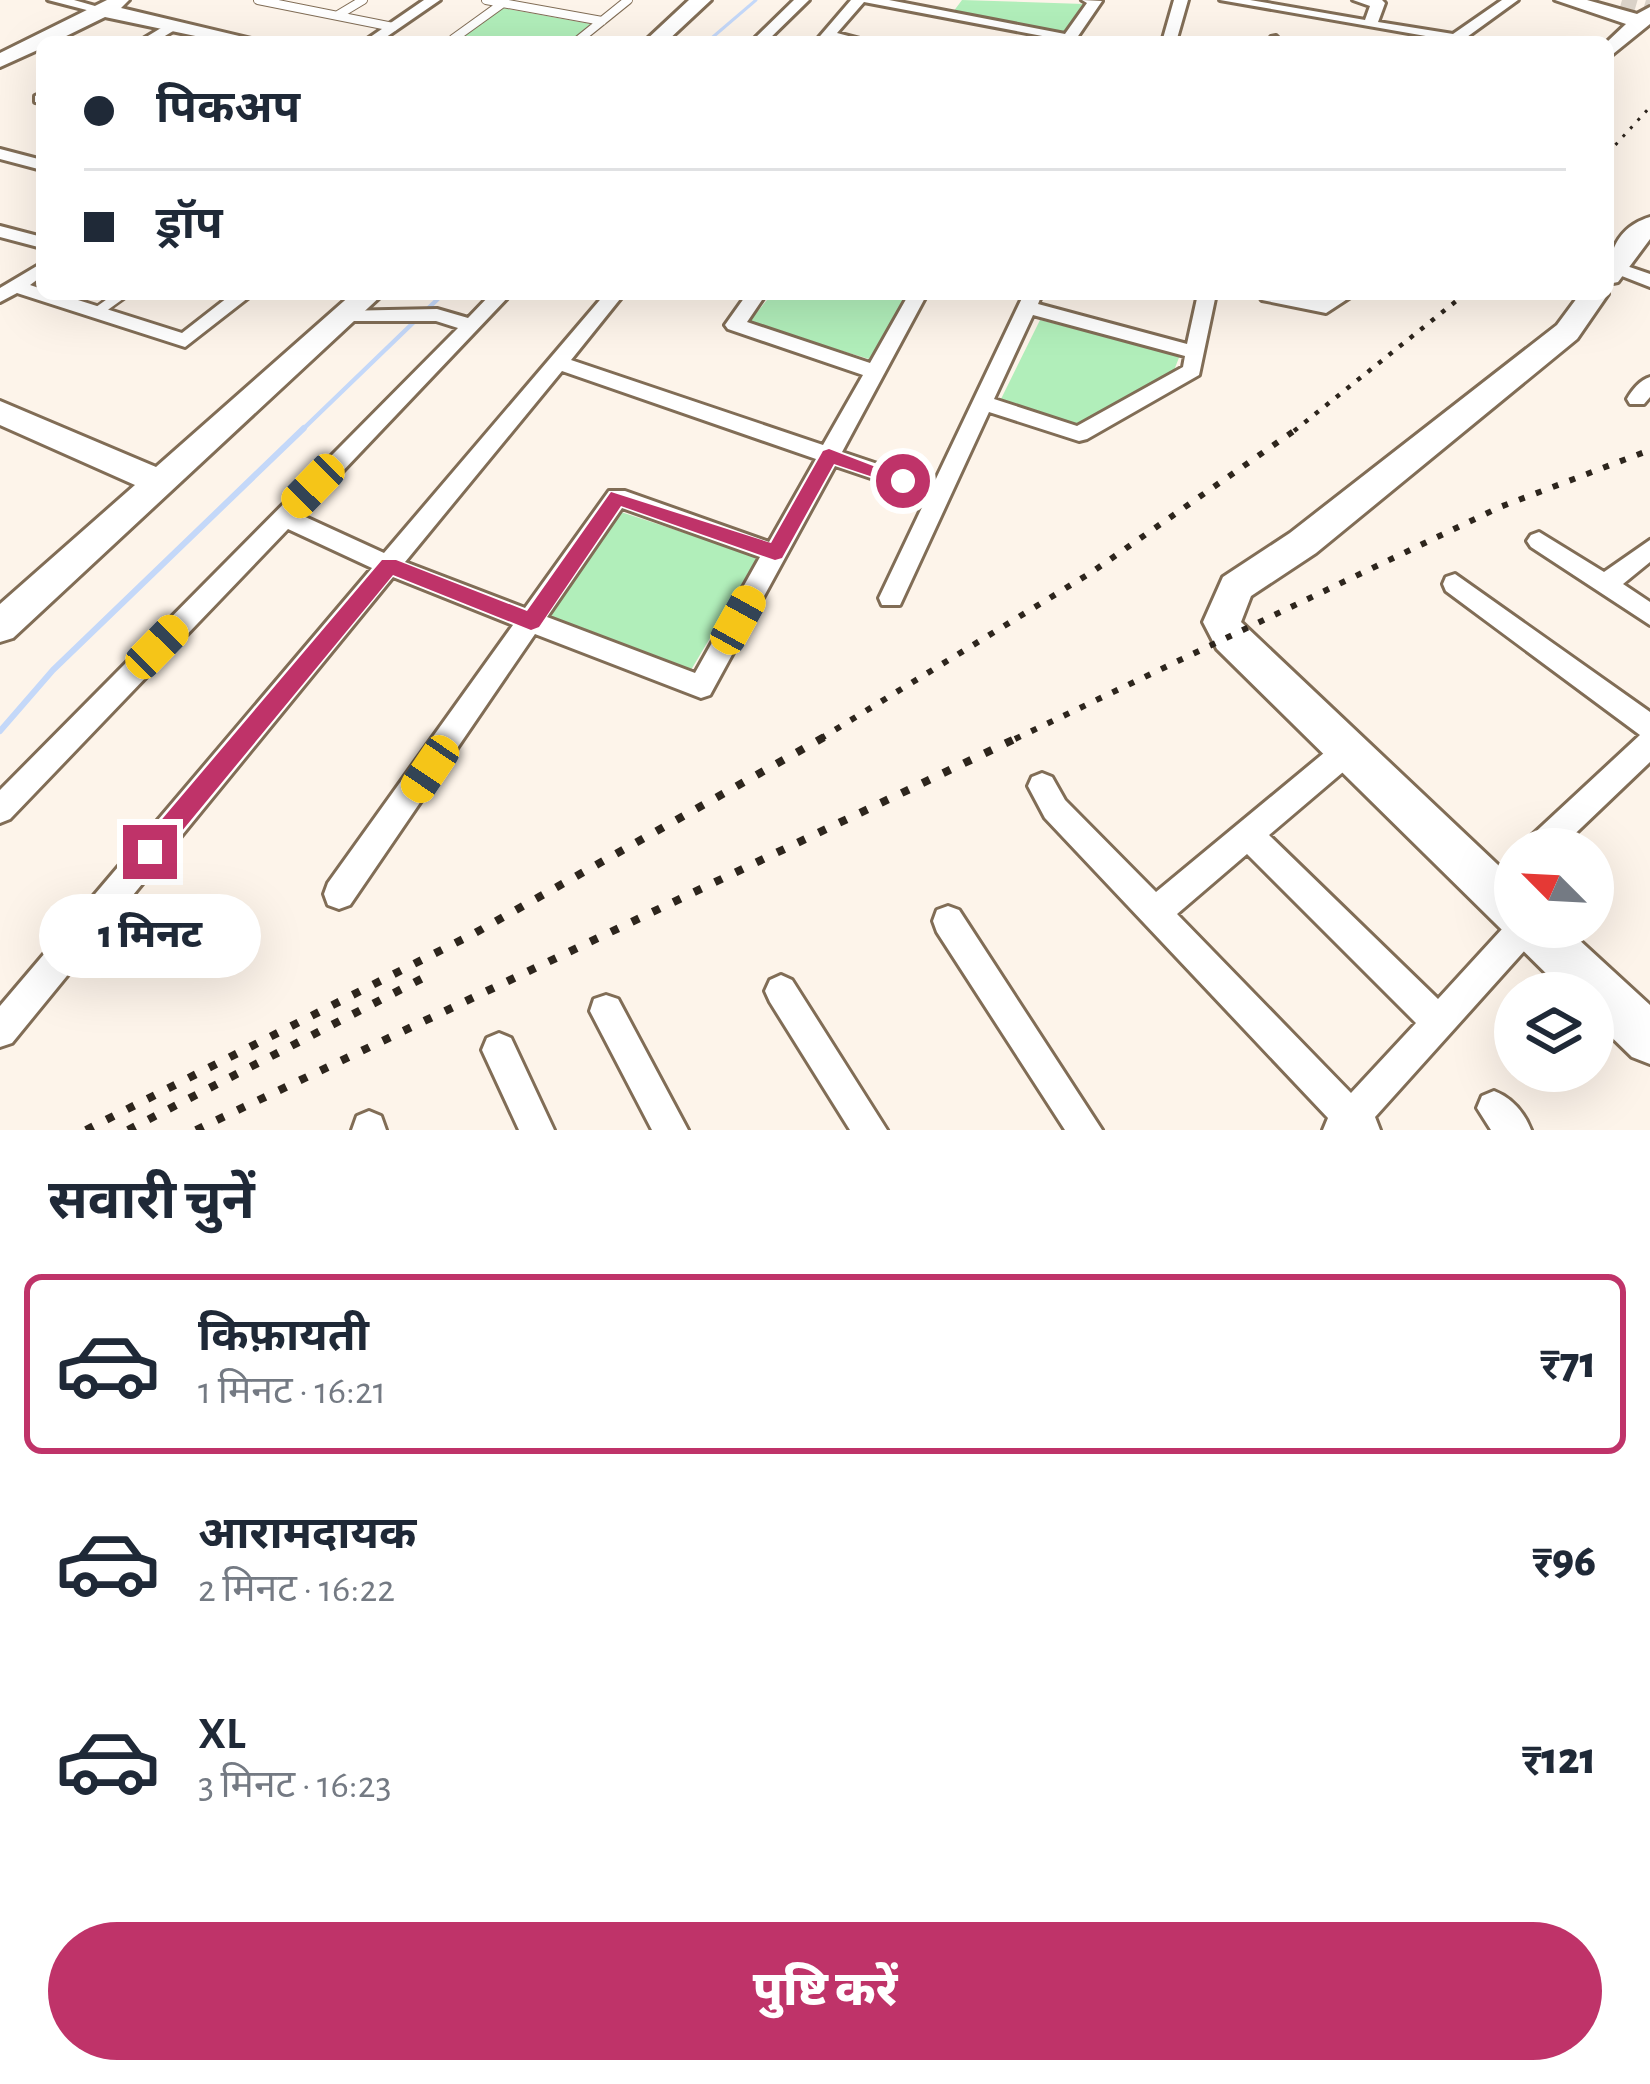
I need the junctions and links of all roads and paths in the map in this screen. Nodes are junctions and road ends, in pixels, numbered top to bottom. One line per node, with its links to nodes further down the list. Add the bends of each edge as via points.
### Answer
1 (55, 0): 21 (street)
2 (258, 0): 18 (lane)
3 (363, 0): 24 (lane)
4 (433, 0): 28 (street)
5 (486, 0): 19 (lane)
6 (628, 0): 25 (lane)
7 (701, 0): 35 (street)
8 (802, 0): 36 (street)
9 (858, 0): 37 (street)
10 (869, 0): 23 (street)
11 (956, 0): 23 (street)
12 (1089, 0): 39 (street, via 1095,1)
13 (1181, 0): 40 (street)
14 (1227, 0): 20 (street)
15 (1360, 0): 26 (street, via 1378,3)
16 (1511, 0): 42 (street)
17 (1565, 0): 22 (street)
18 (279, 2): 24 (lane)
19 (503, 3): 25 (lane); 33 (lane)
20 (1267, 3): 26 (street)
21 (112, 5): 27 (street); 29 (street)
22 (1646, 9): 44 (street)
23 (946, 15): 38 (street)
24 (338, 16): 28 (lane)
25 (602, 21): 34 (lane)
26 (1370, 24): 41 (street)
27 (176, 26): 30 (street); 31 (street)
28 (393, 27): 32 (street)
29 (51, 36)
30 (157, 36)
31 (225, 36)
32 (379, 36)
33 (457, 36)
34 (583, 36)
35 (661, 36)
36 (764, 36)
37 (827, 36)
38 (1022, 36)
39 (1071, 36)
40 (1171, 36)
41 (1432, 36)
42 (1459, 36)
43 (36, 44): 45 (street)
44 (1614, 45)
45 (0, 62)
46 (0, 154): 47 (street)
47 (20, 159): 48 (street); 49 (street)
48 (36, 163)
49 (0, 170)
50 (1650, 224): 53 (street)
51 (0, 232): 52 (street)
52 (36, 241)
53 (1614, 266)
54 (36, 272): 57 (street)
55 (1614, 279): 56 (street)
56 (1650, 281)
57 (8, 291)
58 (46, 300): 69 (street)
59 (114, 300): 69 (lane)
60 (230, 300): 69 (street, via 185,341)
61 (496, 300): 70 (street)
62 (610, 300): 72 (street)
63 (753, 300): 73 (street, via 735,325)
64 (915, 300): 73 (street)
65 (1030, 300): 71 (street); 74 (street)
66 (1206, 300): 71 (street)
67 (1591, 300): 92 (street, via 1567,332 1303,543 1236,587 1222,622 1230,638)
68 (358, 304): 70 (street); 77 (street)
69 (97, 312)
70 (471, 325): 79 (street)
71 (1196, 352): 74 (street, via 1192,370 1079,434)
72 (558, 363): 76 (street); 83 (street)
73 (875, 372): 76 (street)
74 (982, 402): 78 (street)
75 (3, 425): 77 (street)
76 (829, 455): 78 (street); 82 (street)
77 (153, 489): 87 (street)
78 (939, 493): 86 (street)
79 (283, 517): 83 (street); 94 (street)
80 (1539, 541): 85 (street)
81 (1650, 549): 85 (street)
82 (775, 553): 89 (street, via 617,497); 89 (street, via 700,688)
83 (389, 566): 89 (street); 106 (street)
84 (1455, 584): 90 (street)
85 (1605, 585): 88 (street)
86 (891, 598)
87 (6, 614)
88 (1650, 615)
89 (531, 621): 98 (street)
90 (1650, 727)
91 (1650, 744): 95 (street)
92 (1346, 752): 96 (street); 97 (street)
93 (1042, 786): 99 (street)
94 (0, 810)
95 (1560, 828)
96 (1248, 834): 99 (street); 105 (street)
97 (1494, 879)
98 (339, 894)
99 (1156, 912): 109 (street)
100 (948, 921): 113 (street)
101 (1508, 948): 105 (street)
102 (1551, 948): 107 (street)
103 (781, 991): 112 (street)
104 (606, 1011): 111 (street)
105 (1438, 1022): 109 (street)
106 (0, 1031)
107 (1650, 1039)
108 (499, 1050): 110 (street)
109 (1352, 1125)
110 (537, 1130)
111 (671, 1130)
112 (870, 1130)
113 (1085, 1130)

